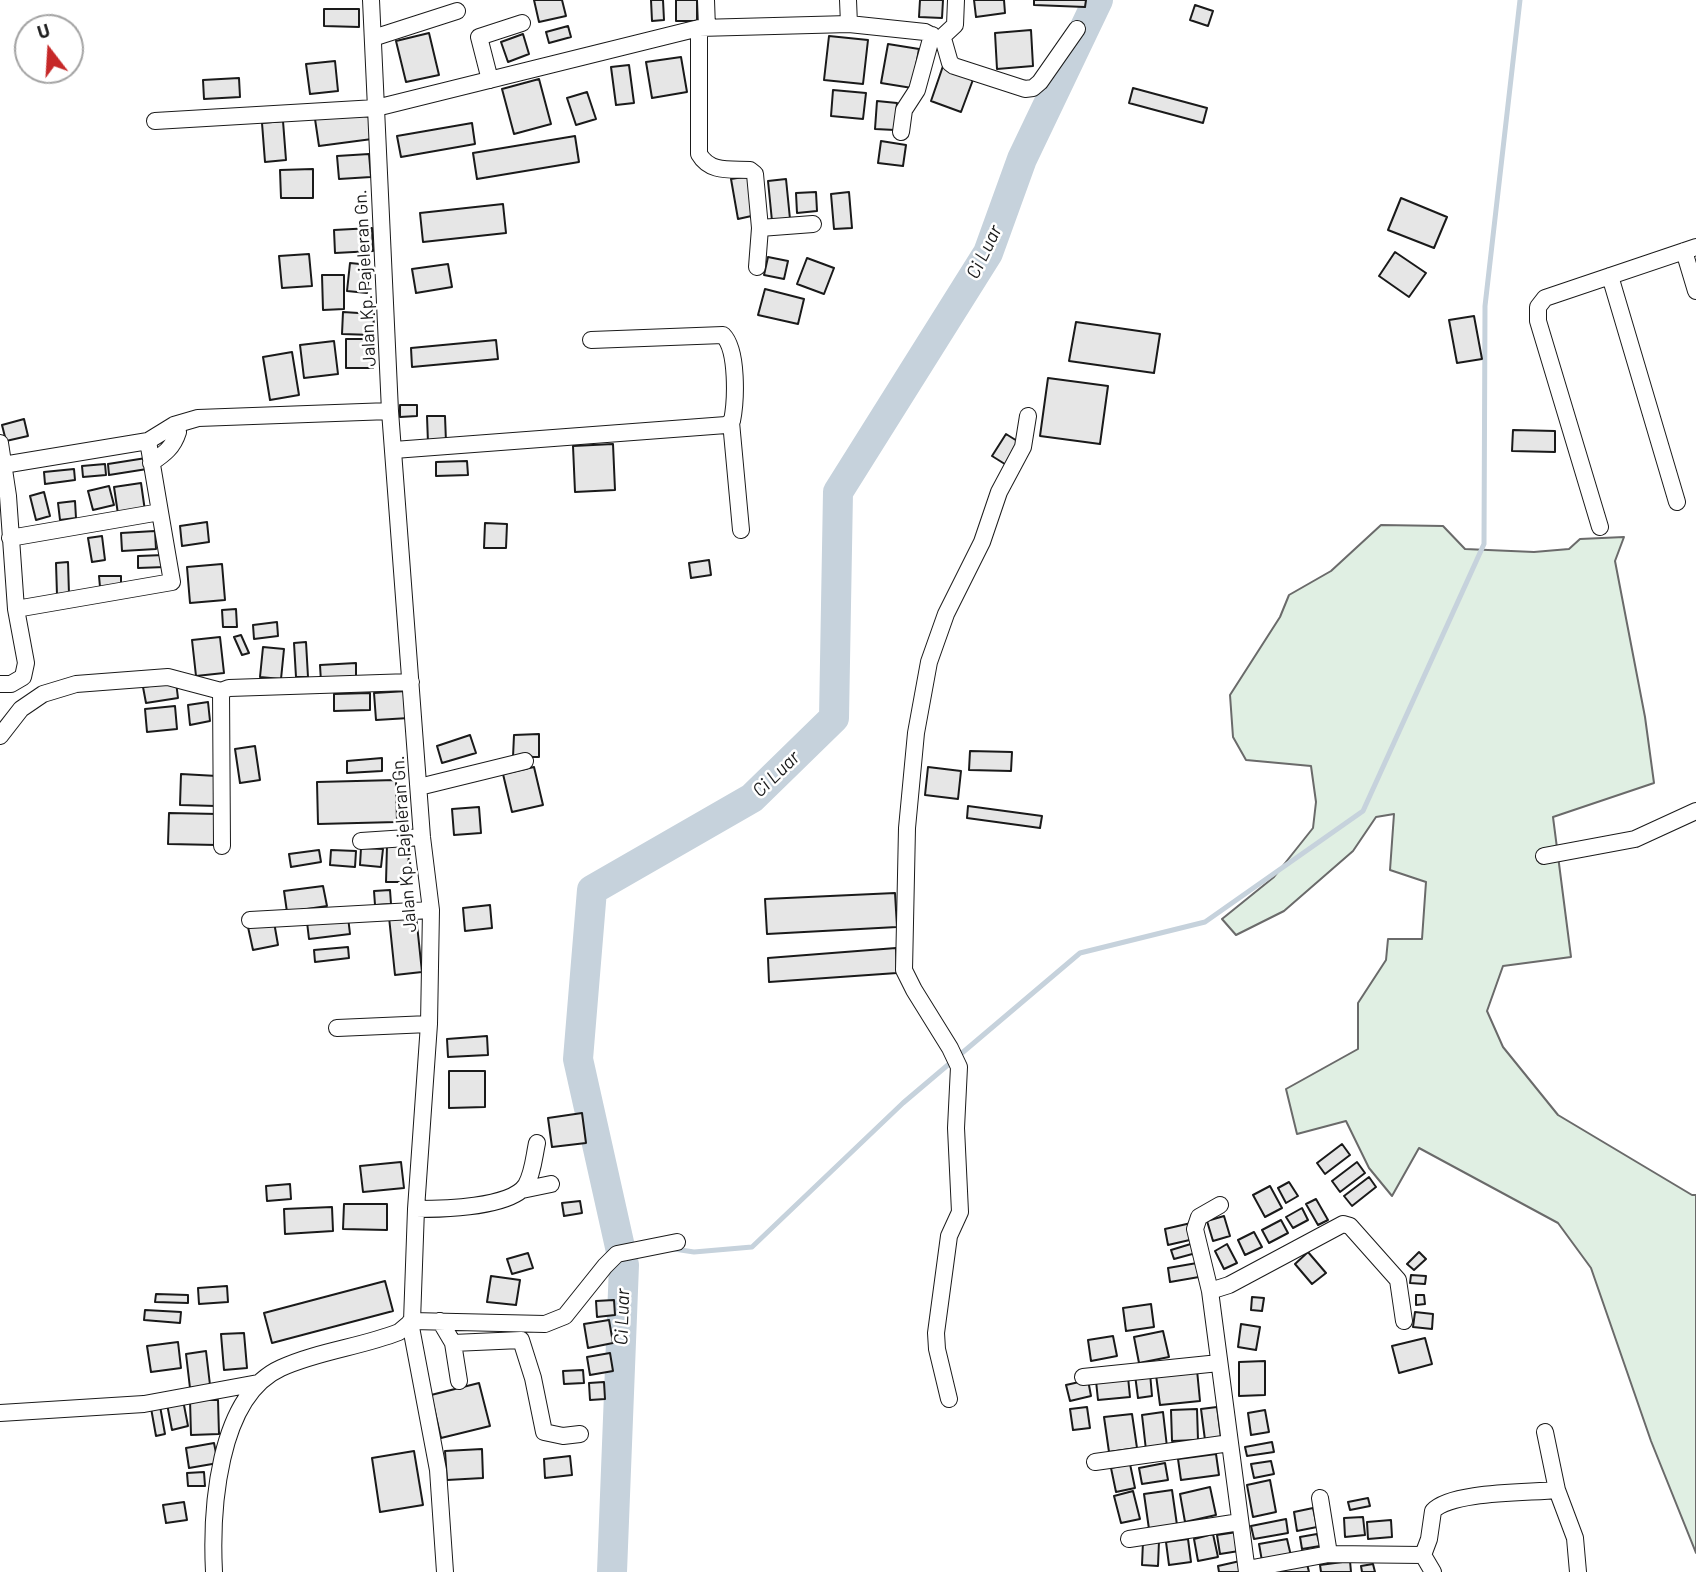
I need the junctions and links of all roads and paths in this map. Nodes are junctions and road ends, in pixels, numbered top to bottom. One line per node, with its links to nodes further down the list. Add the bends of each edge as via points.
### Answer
1 (371, 0): 11 (street, Jalan Kp. Pajeleran Gn.)
2 (706, 0): 8 (street)
3 (848, 0): 7 (street)
4 (956, 0): 10 (street, via 955,25)
5 (457, 11): 11 (street)
6 (522, 23): 12 (street, via 480,37)
7 (849, 24): 8 (street); 10 (street)
8 (703, 28): 12 (street); 17 (street, via 699,154 716,169 752,171 757,181)
9 (1077, 29): 10 (street, via 1040,82 1025,89 954,66 944,42)
10 (936, 37): 15 (street, via 917,90 904,110)
11 (373, 38): 13 (street, Jalan Kp. Pajeleran Gn.)
12 (490, 80): 13 (street)
13 (376, 108): 14 (street); 23 (street, Jalan Kp. Pajeleran Gn.)
14 (155, 121)
15 (901, 132)
16 (813, 223): 17 (street)
17 (760, 228): 19 (street)
18 (1690, 249): 20 (street); 21 (street)
19 (757, 267)
20 (1610, 276): 33 (street); 35 (street, via 1545,298 1538,307 1538,321)
21 (1696, 291)
22 (591, 340): 25 (street, via 723,335 733,358)
23 (390, 411): 26 (street, via 198,418); 29 (street, Jalan Kp. Pajeleran Gn.)
24 (1028, 416): 70 (street, via 1023,447 999,492 929,662 916,733 907,828 904,970 959,1067 960,1212 949,1236 936,1333)
25 (732, 422): 29 (street); 36 (street)
26 (174, 425): 27 (street); 30 (street, via 178,432 170,450)
27 (148, 441): 30 (street); 31 (street)
28 (0, 443): 31 (street)
29 (394, 450): 40 (street, Jalan Kp. Pajeleran Gn.)
30 (151, 463): 34 (street)
31 (3, 465): 32 (street)
32 (4, 497): 37 (street)
33 (1677, 502)
34 (160, 512): 37 (street); 39 (street, via 172,582)
35 (1600, 527)
36 (741, 530)
37 (10, 538): 38 (street)
38 (6, 573): 39 (street)
39 (16, 609): 41 (street, via 26,663 23,677)
40 (411, 682): 42 (street); 45 (street, Jalan Kp. Pajeleran Gn.)
41 (0, 684)
42 (221, 691): 43 (street, via 168,677 76,684 43,694 21,709); 49 (street)
43 (0, 736)
44 (525, 761): 45 (street)
45 (419, 788): 47 (street, Jalan Kp. Pajeleran Gn.)
46 (1696, 811): 50 (street, via 1636,839)
47 (422, 837): 48 (street); 51 (street, Jalan Kp. Pajeleran Gn.)
48 (361, 841)
49 (222, 846)
50 (1544, 856)
51 (431, 909): 52 (street); 53 (street, Jalan Kp. Pajeleran Gn.)
52 (250, 920)
53 (429, 1024): 54 (street); 59 (street, Jalan Kp. Pajeleran Gn.)
54 (337, 1028)
55 (537, 1143): 57 (street)
56 (551, 1184): 57 (street)
57 (522, 1190): 59 (street, via 488,1203)
58 (1220, 1205): 61 (street, via 1195,1223)
59 (416, 1209): 64 (street, Jalan Kp. Pajeleran Gn.)
60 (677, 1242): 62 (street, via 617,1254 565,1316 553,1322)
61 (1210, 1291): 63 (street, via 1230,1285 1343,1224 1350,1226 1398,1280); 66 (street)
62 (440, 1321): 64 (street); 65 (street)
63 (1404, 1321)
64 (411, 1322): 69 (street, via 393,1334 279,1369); 84 (street, Jalan Kp. Pajeleran Gn., via 438,1470)
65 (453, 1343): 68 (street); 73 (street, via 521,1340 544,1432)
66 (1219, 1363): 67 (street); 74 (street)
67 (1083, 1377)
68 (459, 1381)
69 (258, 1383): 71 (street, via 144,1404); 83 (street, via 232,1429 217,1482)
70 (949, 1399)
71 (0, 1413)
72 (1545, 1432): 76 (street)
73 (580, 1434)
74 (1230, 1444): 75 (street); 78 (street)
75 (1095, 1462)
76 (1557, 1490): 81 (street, via 1448,1501 1433,1511); 86 (street, via 1575,1538)
77 (1320, 1498): 80 (street)
78 (1240, 1522): 79 (street); 82 (street)
79 (1129, 1539)
80 (1329, 1554): 81 (street); 82 (street)
81 (1423, 1555): 85 (street)
82 (1247, 1571)
83 (214, 1572)
84 (445, 1572)
85 (1433, 1572)
86 (1578, 1572)

